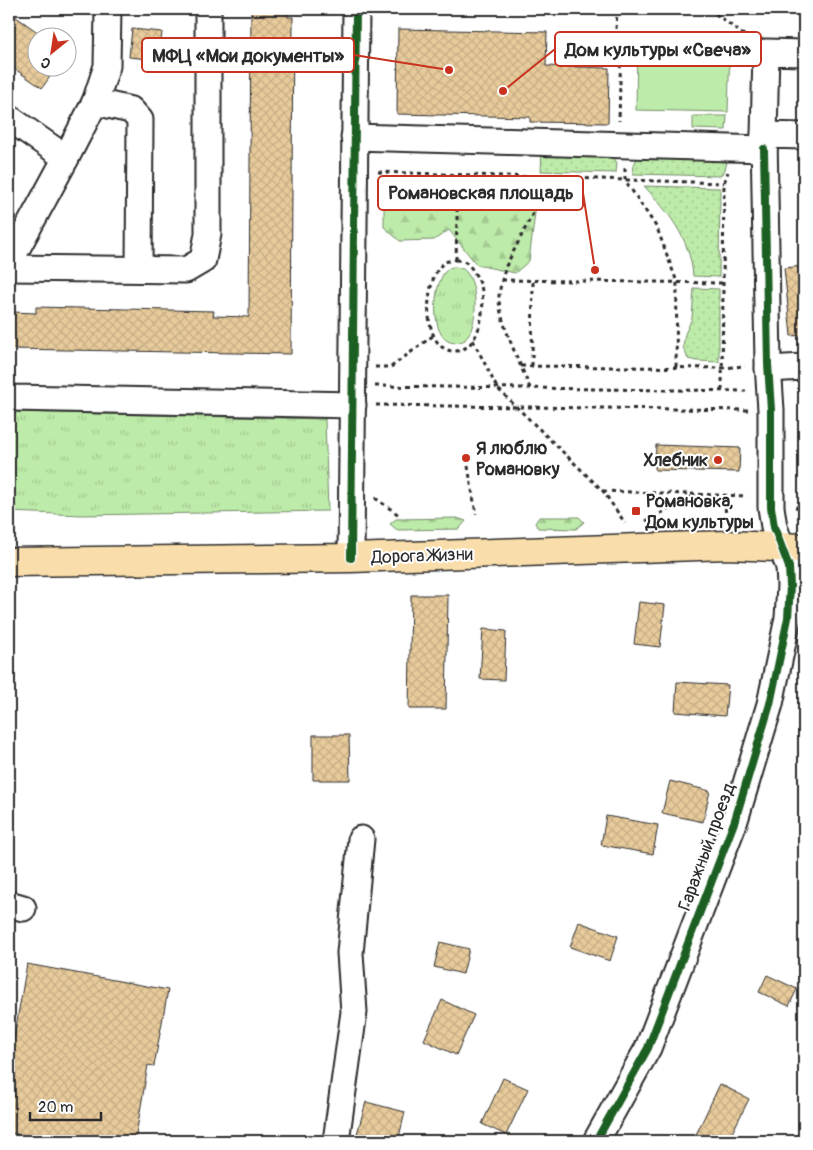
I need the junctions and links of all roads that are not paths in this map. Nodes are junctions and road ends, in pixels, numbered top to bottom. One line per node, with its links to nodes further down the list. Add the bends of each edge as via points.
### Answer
1 (108, 9): 5 (street, via 107,66)
2 (208, 9): 13 (street, via 208,234 203,260 186,270)
3 (356, 9): 8 (street)
4 (804, 53): 9 (street, Гаражный проезд, via 766,52)
5 (95, 102): 10 (street); 13 (street, via 131,110 140,120)
6 (9, 118): 10 (street)
7 (804, 136): 9 (street)
8 (354, 137): 9 (street, via 736,148); 16 (street)
9 (764, 142): 15 (street, Гаражный проезд)
10 (66, 158): 11 (street)
11 (9, 263)
12 (9, 268): 13 (street)
13 (139, 269)
14 (804, 367): 15 (street)
15 (769, 384): 18 (street, Гаражный проезд, via 771,507 774,527)
16 (353, 386): 17 (street); 19 (street)
17 (9, 397)
18 (793, 547): 19 (main road, Дорога Жизни, via 727,546); 23 (street, Гаражный проезд, via 789,567 788,618 770,704 735,820 648,1048)
19 (351, 558): 20 (main road, Дорога Жизни)
20 (9, 562)
21 (361, 838): 22 (street, via 350,954 354,1012)
22 (336, 1141)
23 (596, 1141)

